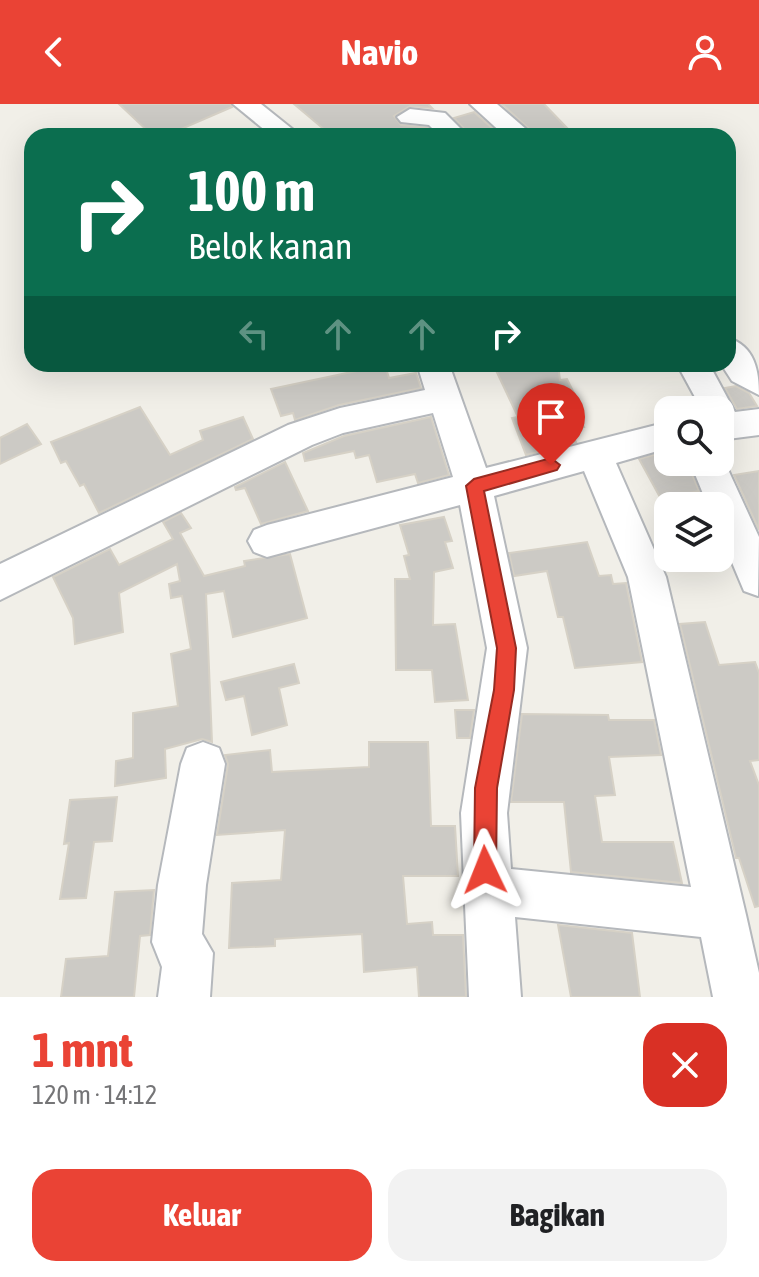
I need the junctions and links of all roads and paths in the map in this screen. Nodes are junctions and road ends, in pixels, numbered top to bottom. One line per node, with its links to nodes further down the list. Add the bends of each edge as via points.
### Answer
1 (245, 104): 4 (street)
2 (482, 104): 6 (street)
3 (410, 117): 5 (street, via 436,118)
4 (277, 128)
5 (447, 128)
6 (505, 128)
7 (736, 361): 10 (street)
8 (698, 372): 11 (street)
9 (439, 381): 15 (street); 18 (street, via 300,435)
10 (759, 383)
11 (714, 396)
12 (654, 438): 13 (street)
13 (594, 453): 15 (street); 21 (street, via 647,577)
14 (714, 476): 17 (street)
15 (474, 486): 16 (street); 20 (street, via 507,648 485,800)
16 (267, 541)
17 (758, 579)
18 (0, 583)
19 (203, 764): 22 (street, via 177,942 178,949 188,953)
20 (486, 890): 21 (street); 23 (street)
21 (722, 915): 24 (street)
22 (184, 997)
23 (495, 997)
24 (739, 997)

